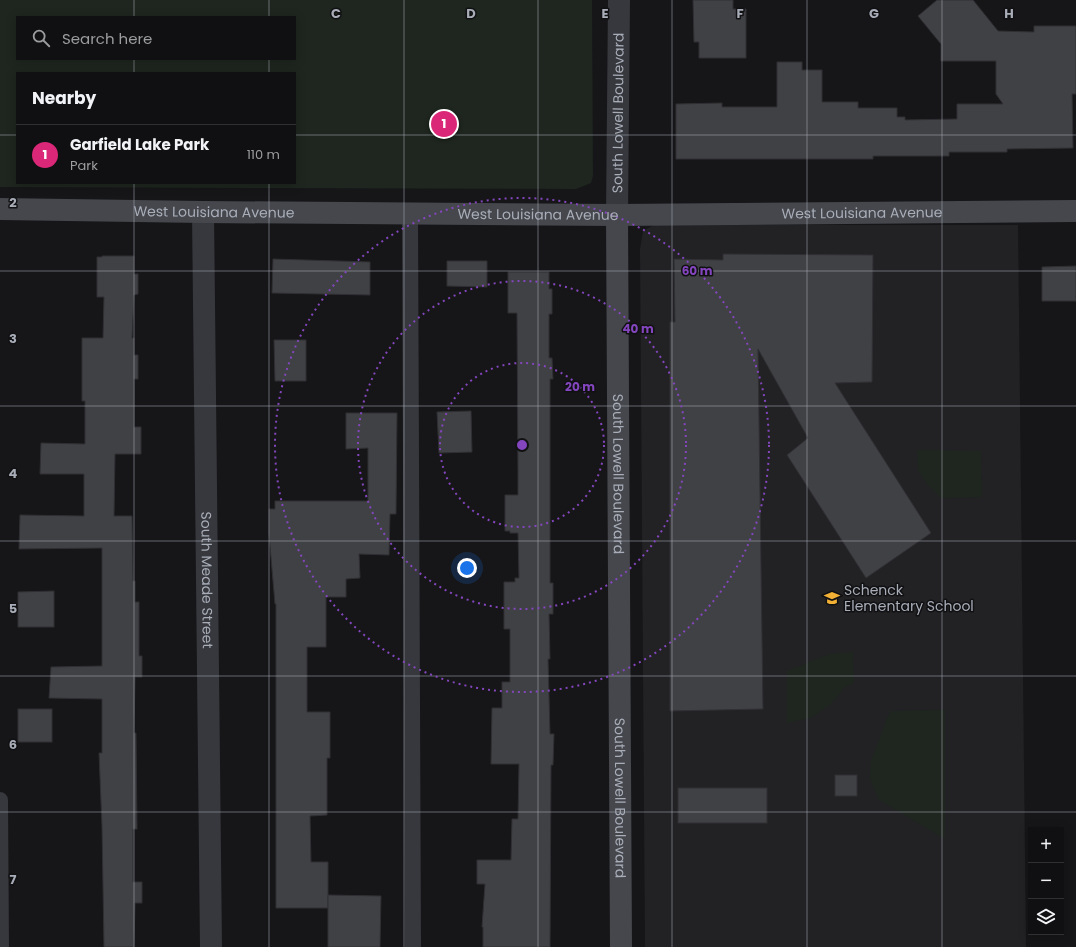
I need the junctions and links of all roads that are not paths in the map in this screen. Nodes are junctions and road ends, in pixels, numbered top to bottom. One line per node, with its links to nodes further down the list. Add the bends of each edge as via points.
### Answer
1 (619, 0): 6 (street, South Lowell Boulevard)
2 (0, 209): 4 (street, West Louisiana Avenue)
3 (1076, 211): 6 (street, West Louisiana Avenue)
4 (203, 212): 5 (street, West Louisiana Avenue); 9 (street, South Meade Street)
5 (410, 214): 6 (street, West Louisiana Avenue); 10 (lane)
6 (617, 215): 11 (street, South Lowell Boulevard)
7 (0, 800): 8 (lane)
8 (1, 947)
9 (211, 947)
10 (413, 947)
11 (621, 947)

